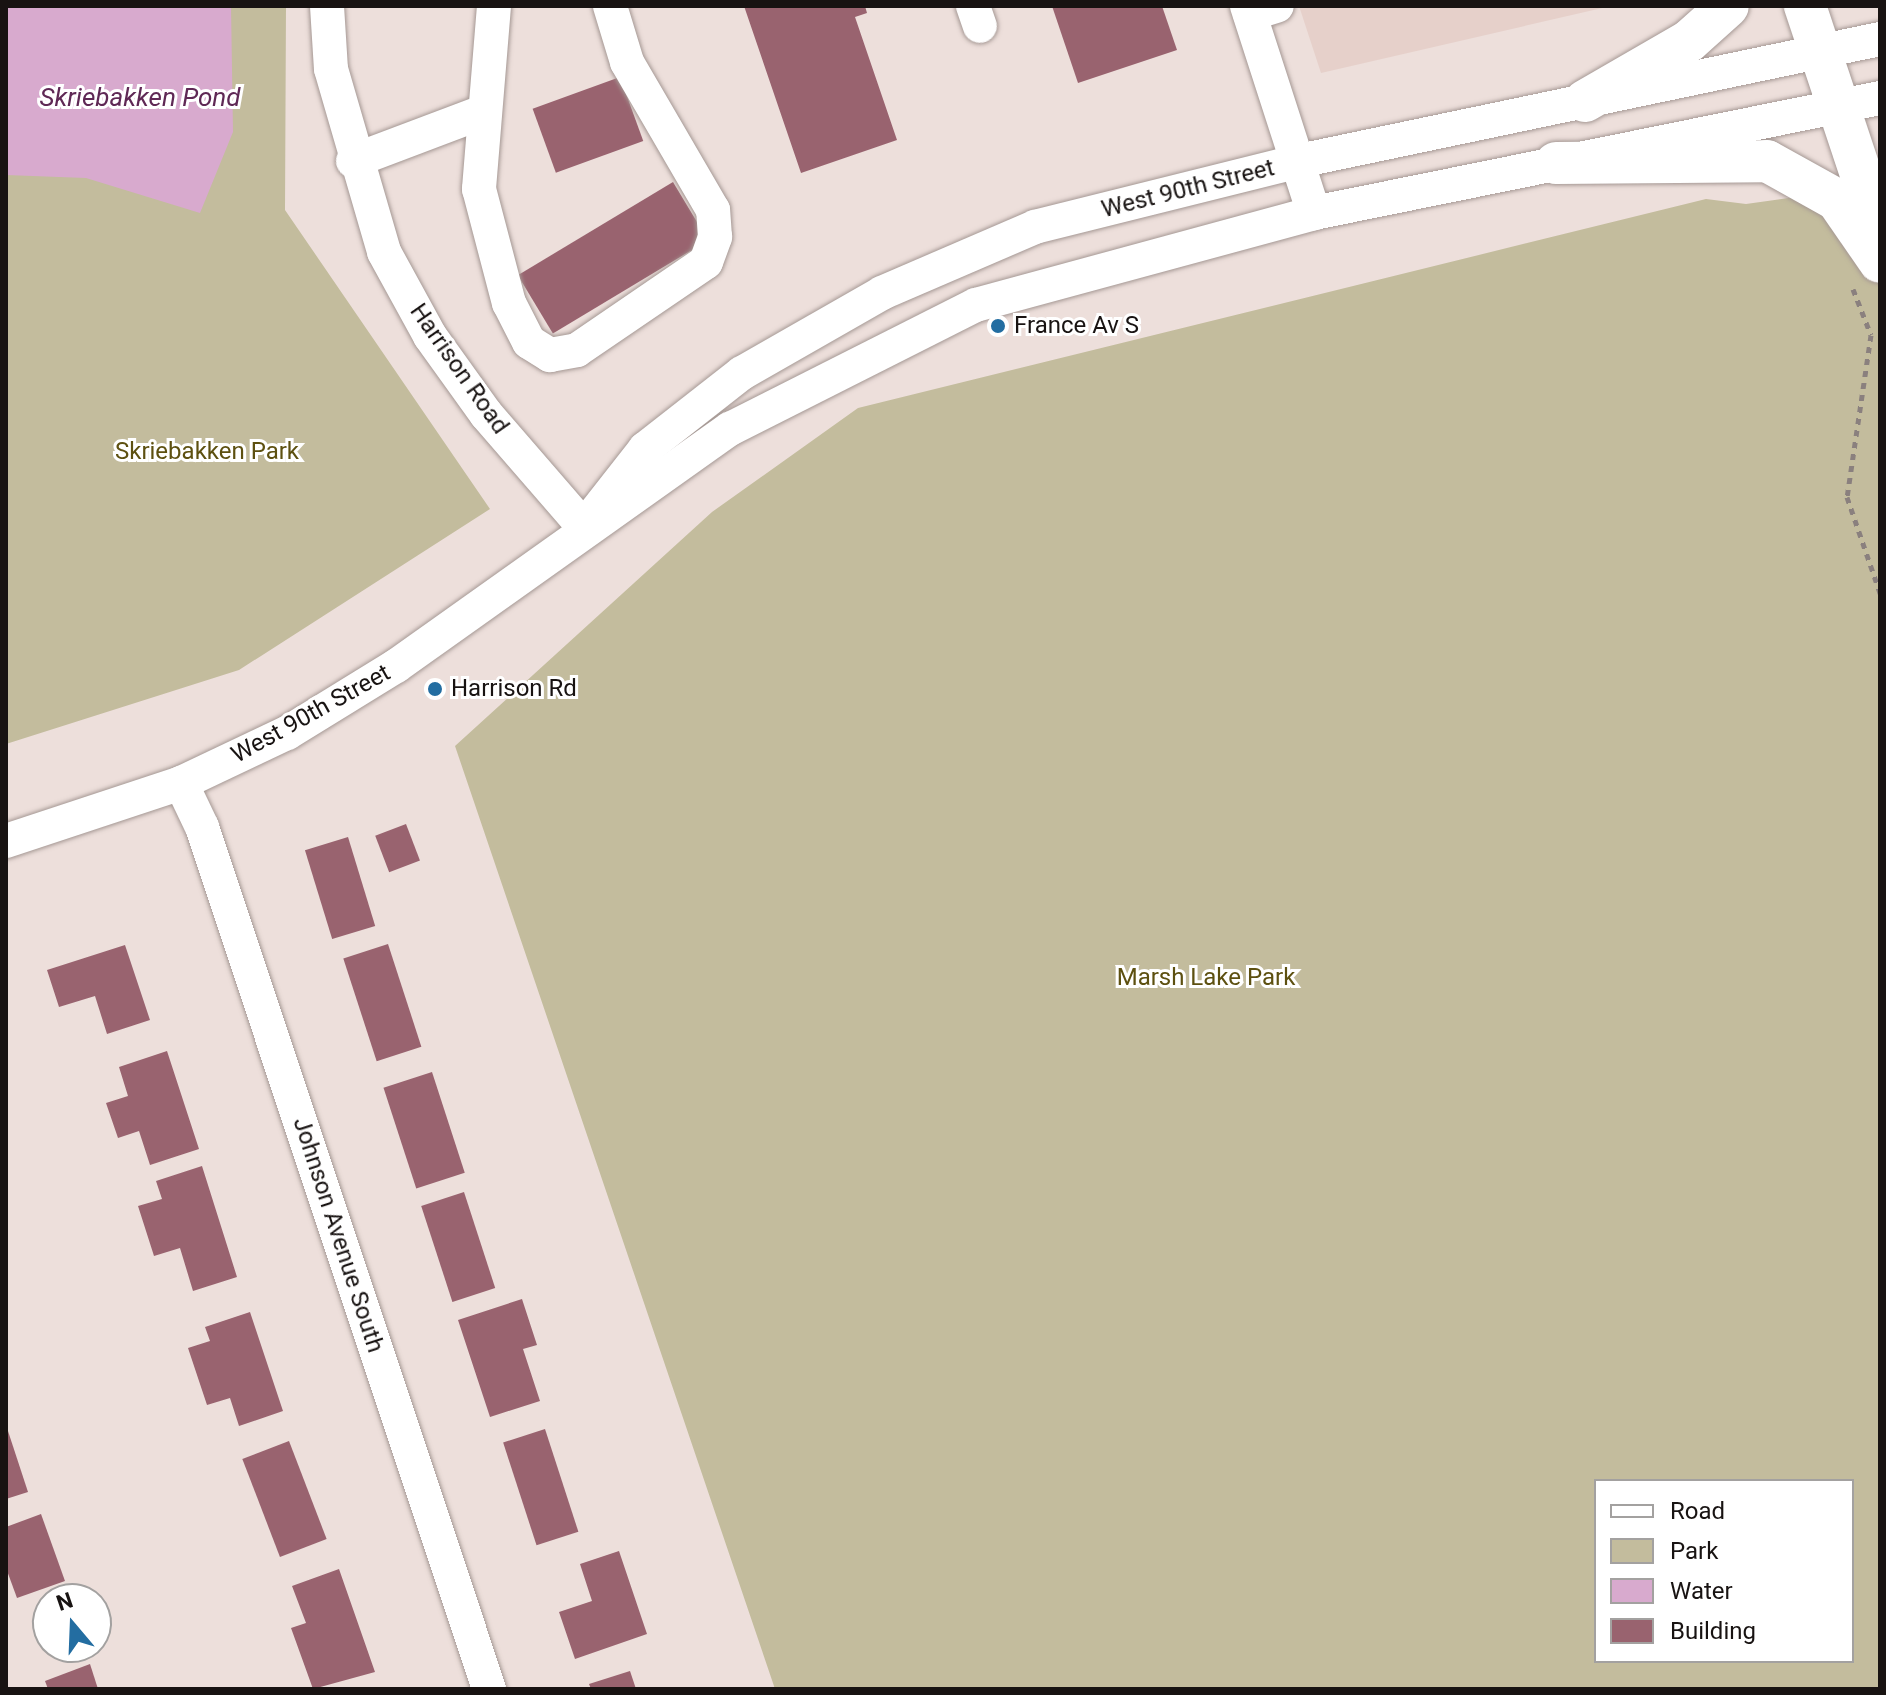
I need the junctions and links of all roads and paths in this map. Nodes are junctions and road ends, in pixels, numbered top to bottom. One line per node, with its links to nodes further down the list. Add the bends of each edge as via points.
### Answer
1 (327, 6): 13 (street, Harrison Road, via 331,69)
2 (494, 6): 12 (street)
3 (610, 6): 12 (street, via 627,62 713,210 715,237 706,262 577,350 550,355 529,342 509,303 479,189)
4 (1728, 6): 10 (main road, via 1689,41)
5 (1805, 6): 8 (main road)
6 (1258, 9): 14 (street)
7 (1880, 39): 8 (street, West 90th Street)
8 (1821, 51): 10 (street, West 90th Street); 11 (main road)
9 (1880, 98): 11 (street, West 90th Street)
10 (1585, 101): 14 (street, West 90th Street)
11 (1839, 105): 15 (street, West 90th Street); 17 (main road)
12 (483, 112): 13 (street)
13 (353, 161): 19 (street, Harrison Road, via 384,252 430,336)
14 (1299, 161): 16 (street); 19 (street, West 90th Street, via 1035,227 882,293 742,373 645,449)
15 (1556, 163): 16 (street, West 90th Street); 18 (main road, via 1767,161 1837,200)
16 (1314, 213): 19 (street, West 90th Street, via 976,305 743,422 666,481)
17 (1880, 231)
18 (1864, 269): 20 (path, via 1871,335 1847,497)
19 (584, 527): 21 (street, West 90th Street, via 396,666 287,733)
20 (1880, 593)
21 (181, 783): 22 (street, West 90th Street); 23 (street, Johnson Avenue South, via 202,827)
22 (6, 841)
23 (489, 1689)

